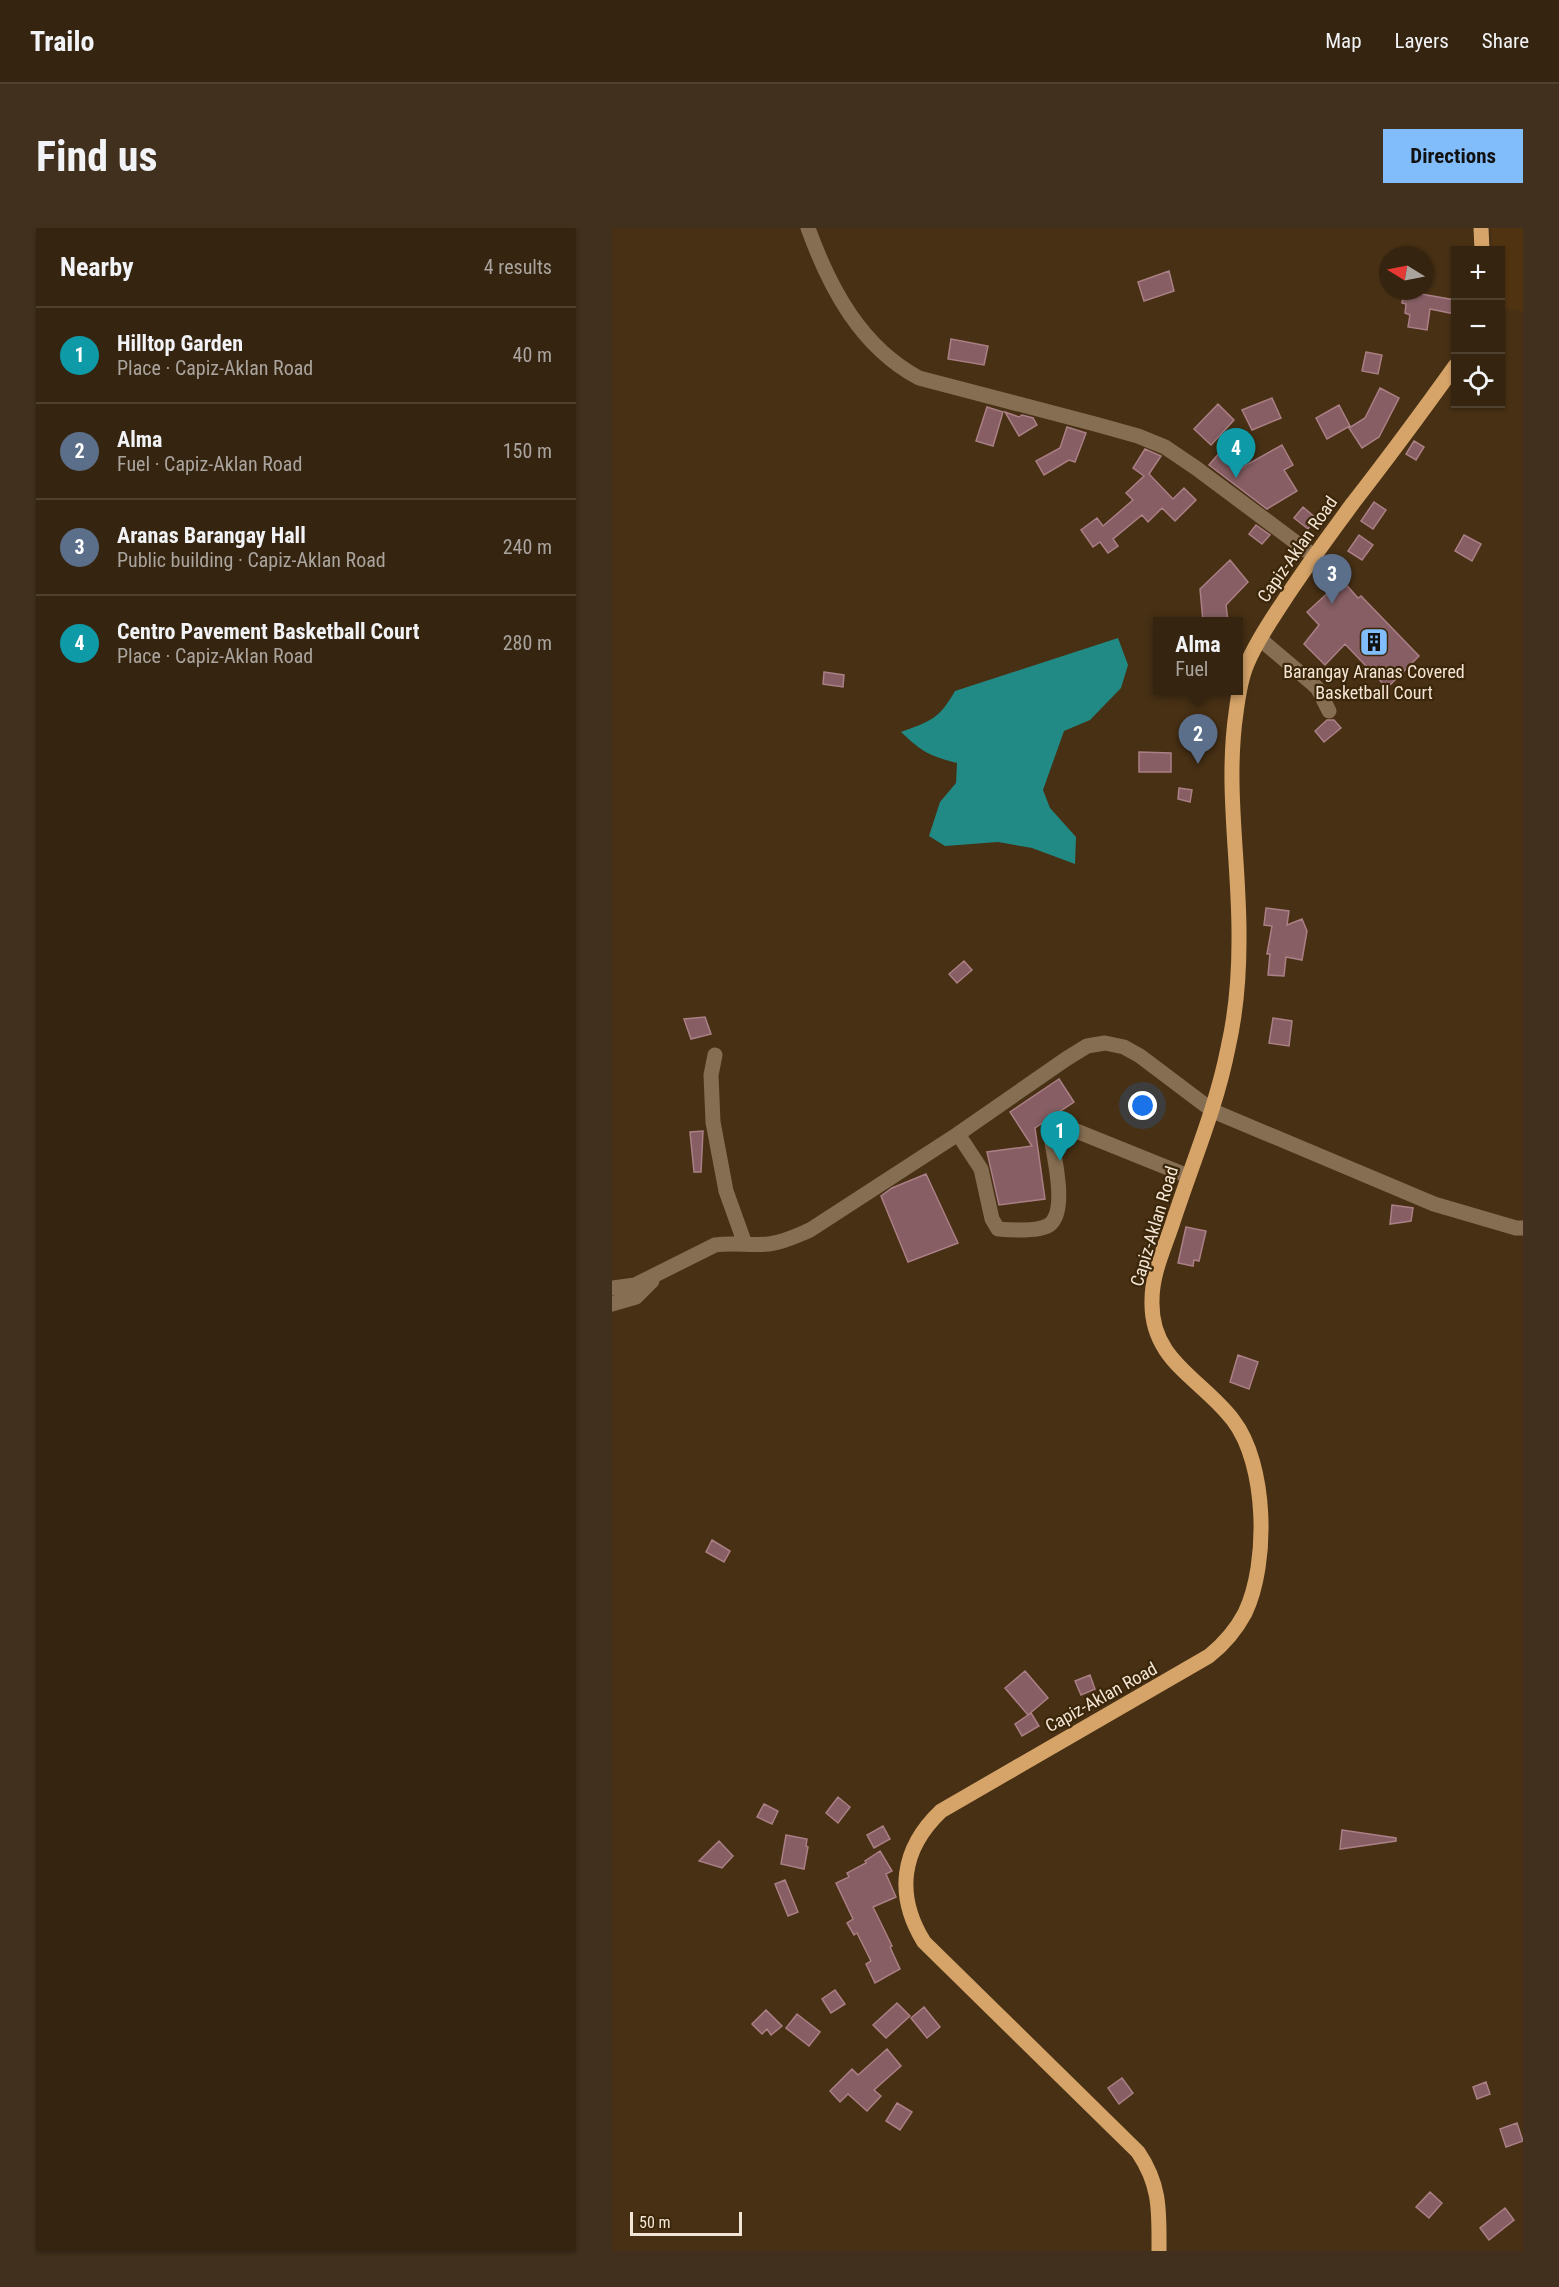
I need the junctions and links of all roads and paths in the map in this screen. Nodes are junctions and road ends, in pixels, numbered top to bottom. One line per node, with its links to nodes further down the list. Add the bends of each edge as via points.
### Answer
1 (808, 228): 5 (street, via 820,263 861,332 899,367 919,378 1116,430 1165,447)
2 (1481, 228): 3 (main road)
3 (1482, 246)
4 (1451, 371): 5 (main road, Capiz-Aklan Road)
5 (1314, 556): 6 (main road, Capiz-Aklan Road)
6 (1260, 639): 7 (main road, Capiz-Aklan Road); 9 (street, via 1318,689)
7 (1243, 680)
8 (1240, 695): 11 (main road, Capiz-Aklan Road, via 1232,781 1239,940 1236,997)
9 (1329, 711)
10 (715, 1055): 15 (street, via 711,1075 713,1122 726,1191)
11 (1213, 1112): 12 (street, via 1140,1056 1105,1043 1087,1047 1066,1059); 13 (main road, Capiz-Aklan Road); 14 (street, via 1434,1204)
12 (958, 1134): 13 (street, via 981,1169 992,1219 998,1229 1048,1226 1055,1219 1059,1192 1051,1137 1064,1126); 15 (street, via 810,1230 788,1240)
13 (1188, 1176): 19 (main road, Capiz-Aklan Road, via 1153,1284 1152,1313 1168,1356 1232,1419 1247,1446 1262,1524 1261,1551 1251,1597 1234,1630 1209,1656 941,1811 920,1835 906,1876 908,1906 924,1942 1142,2158 1159,2200)
14 (1523, 1228)
15 (745, 1244): 16 (street, via 715,1245)
16 (655, 1276): 17 (street, via 635,1285); 18 (street, via 636,1297)
17 (612, 1288)
18 (612, 1304)
19 (1159, 2251)

